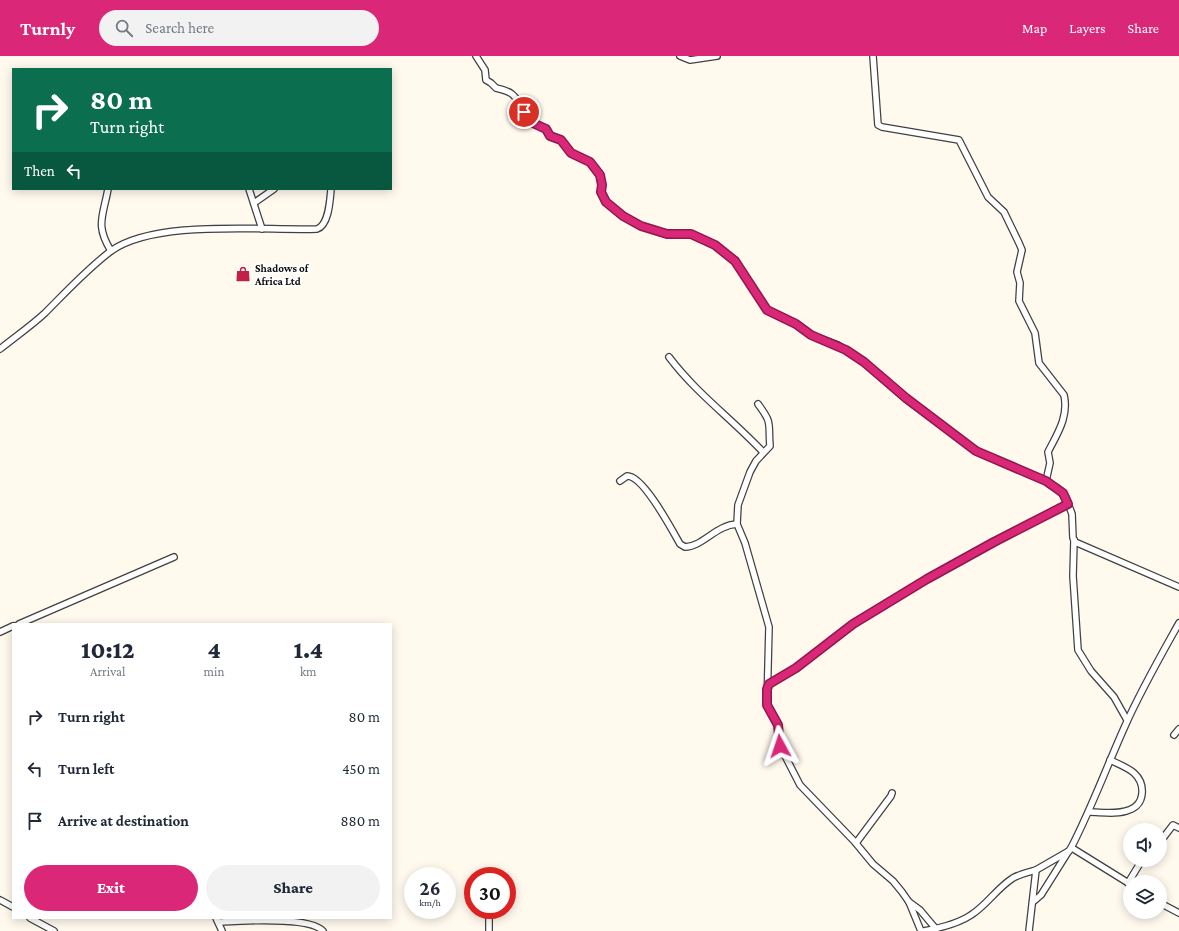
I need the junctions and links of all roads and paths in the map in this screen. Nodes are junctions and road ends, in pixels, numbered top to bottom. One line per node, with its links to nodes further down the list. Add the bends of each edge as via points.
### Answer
1 (476, 56): 17 (street, via 486,72 486,80 496,88 516,95 524,110 522,118 546,129 551,137 561,140 571,153 588,161 597,169 602,185 601,192 606,202 623,216 641,226 667,234 691,234 715,245 735,261 767,310 796,324 811,335 838,345 864,362 906,398 976,451)
2 (680, 56): 3 (street, via 690,60)
3 (717, 56)
4 (873, 56): 17 (street, via 878,125 882,128 959,140 988,196 1004,212 1022,250 1017,272 1020,283 1019,301 1035,333 1039,363 1066,401 1064,417 1048,452 1050,463)
5 (108, 190): 11 (street, via 100,226)
6 (249, 190): 9 (street)
7 (273, 190): 9 (street)
8 (331, 190): 10 (street, via 326,220 320,229)
9 (254, 203): 10 (street)
10 (262, 229): 11 (street, via 212,229 168,233 138,238)
11 (111, 251): 12 (street, via 31,325)
12 (0, 349)
13 (669, 357): 15 (street, via 697,389)
14 (758, 404): 15 (street, via 768,416 770,424 770,446)
15 (763, 452): 19 (street, via 753,466 743,491 738,505)
16 (620, 481): 19 (street, via 632,476 647,491 680,544 685,547 725,527)
17 (1046, 481): 18 (street, via 1063,493)
18 (1068, 504): 20 (street, via 1072,514); 27 (street, via 927,579 853,624 796,668)
19 (737, 524): 27 (street, via 745,543 769,627)
20 (1074, 540): 22 (street); 28 (street, via 1073,576 1078,650 1091,671 1114,697)
21 (174, 557): 23 (street)
22 (1179, 587)
23 (20, 623)
24 (1179, 623): 28 (street)
25 (12, 626): 26 (street)
26 (0, 632)
27 (769, 684): 36 (street, via 767,705 776,721 780,746 792,772 800,785)
28 (1127, 720): 31 (street)
29 (1179, 729): 30 (street)
30 (1174, 735)
31 (1110, 760): 33 (street); 33 (street, via 1136,775 1143,794 1141,802 1127,811)
32 (892, 793): 36 (street)
33 (1089, 812): 37 (street)
34 (1179, 828): 35 (street, via 1173,825)
35 (1167, 833)
36 (856, 843): 42 (street, via 873,864 893,881)
37 (1070, 849): 38 (street); 39 (street); 41 (street)
38 (1036, 870): 41 (street); 49 (street, via 1017,876 1006,883 971,915)
39 (1123, 880)
40 (0, 900): 43 (street)
41 (1034, 901): 56 (street)
42 (909, 902): 49 (street, via 920,910); 54 (street)
43 (12, 907)
44 (1167, 907): 45 (street)
45 (1179, 913)
46 (32, 919): 50 (street)
47 (489, 919): 53 (street)
48 (218, 920): 51 (street); 52 (street, via 293,921 310,923)
49 (936, 929): 55 (street)
50 (54, 931)
51 (222, 931)
52 (323, 931)
53 (489, 931)
54 (921, 931)
55 (924, 931)
56 (1029, 931)

